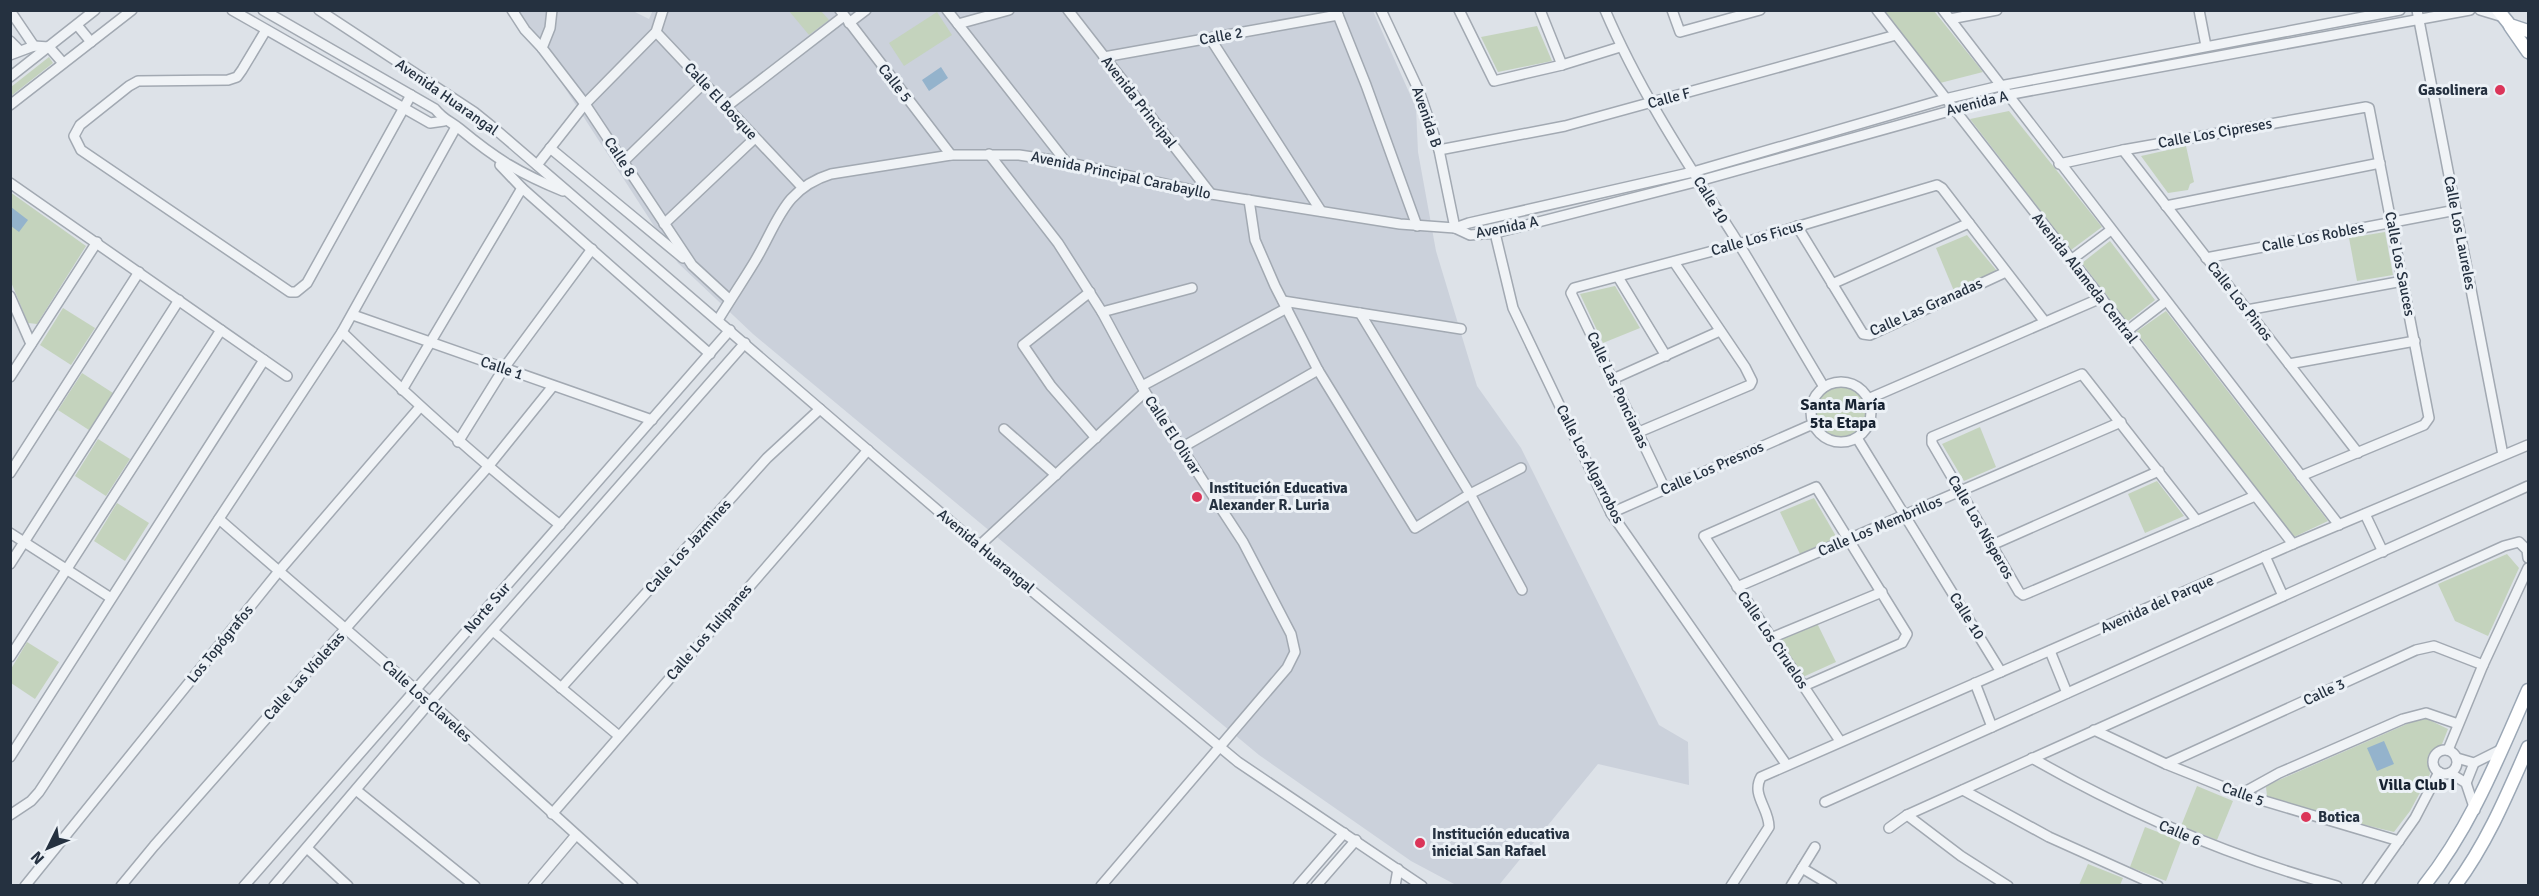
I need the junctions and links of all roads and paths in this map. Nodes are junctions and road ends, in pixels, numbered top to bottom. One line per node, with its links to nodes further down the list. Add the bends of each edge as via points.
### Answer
1 (95, 10): 33 (street)
2 (132, 10): 40 (street)
3 (232, 10): 34 (street, Avenida Huarangal)
4 (262, 10): 55 (street, Avenida Huarangal)
5 (320, 10): 78 (street, Avenida Huarangal, via 474,112)
6 (512, 10): 45 (street, Calle 8)
7 (552, 10): 45 (street)
8 (663, 10): 36 (street)
9 (866, 10): 29 (street)
10 (948, 10): 32 (street)
11 (1009, 10): 32 (street)
12 (1068, 10): 49 (street, Avenida Principal)
13 (1380, 10): 69 (street, Avenida B, via 1419,91)
14 (1459, 10): 51 (street, via 1494,81)
15 (1540, 10): 51 (street)
16 (1605, 10): 44 (street, Calle 10)
17 (1672, 10): 18 (street, via 1680,32)
18 (1760, 10)
19 (1877, 10): 37 (street, Avenida Alameda Central)
20 (1943, 10): 31 (street)
21 (1997, 10): 31 (street)
22 (2199, 10): 42 (street)
23 (2400, 10): 42 (street, Avenida A)
24 (2470, 10): 28 (street, Avenida A)
25 (2480, 10): 30 (street)
26 (1337, 13): 38 (street, Calle 2); 95 (street)
27 (14, 15): 41 (street)
28 (2418, 15): 56 (street, Avenida A); 90 (street, Calle Los Laureles)
29 (844, 16): 61 (street); 73 (street, Calle 5)
30 (2502, 17): 35 (main road); 47 (main road)
31 (1950, 19): 54 (street)
32 (958, 24): 75 (street)
33 (77, 25): 40 (street); 43 (street)
34 (266, 30): 62 (street, Avenida Huarangal); 62 (street, via 237,77 138,81 80,124 74,136 76,143 283,289 297,292 307,283)
35 (2529, 31)
36 (656, 32): 53 (street, Calle El Bosque); 59 (street)
37 (1896, 35): 57 (street, Avenida Alameda Central); 58 (street, Calle F)
38 (1210, 38): 49 (street, Calle 2); 91 (street)
39 (10, 41): 46 (street)
40 (91, 42): 50 (street)
41 (34, 46): 43 (street); 46 (street)
42 (2206, 46): 54 (street, Avenida A)
43 (49, 47): 50 (street); 52 (street)
44 (1620, 47): 51 (street); 58 (street, Calle 10)
45 (542, 48): 59 (street, Calle 8)
46 (19, 50): 48 (street)
47 (2529, 52)
48 (10, 55)
49 (1104, 57): 86 (street, Avenida Principal)
50 (63, 63): 60 (street)
51 (1562, 65)
52 (10, 76)
53 (704, 83): 61 (street, Calle El Bosque); 74 (street)
54 (2000, 86): 56 (street); 57 (street, Avenida A)
55 (411, 95): 62 (street); 65 (street, Avenida Huarangal, via 435,109)
56 (2007, 95): 63 (street, Avenida A); 77 (street)
57 (1945, 99): 63 (street, Avenida Alameda Central); 79 (street, Avenida A)
58 (1650, 103): 69 (street, Calle F, via 1565,126); 79 (street, Calle 10)
59 (585, 104): 68 (street); 74 (street, Calle 8)
60 (10, 105)
61 (726, 107): 67 (street, Calle El Bosque)
62 (403, 108): 65 (street, Avenida Huarangal, via 430,123)
63 (1953, 109): 80 (street, Avenida A); 104 (street, Avenida Alameda Central)
64 (2370, 110): 70 (street, Calle Los Cipreses, via 2366,107); 76 (street, Calle Los Sauces)
65 (444, 121): 66 (street, Avenida Huarangal)
66 (456, 127): 71 (street, Avenida Huarangal); 124 (street)
67 (756, 138): 83 (street, Calle El Bosque); 94 (street)
68 (550, 148): 78 (street); 106 (street)
69 (1439, 150): 97 (street, Avenida B)
70 (2123, 150): 77 (street, Calle Los Cipreses); 89 (street, Calle Los Pinos)
71 (486, 151): 84 (street); 85 (street, Avenida Huarangal, via 524,175)
72 (989, 154): 73 (street, Avenida Principal Carabayllo); 75 (street, Avenida Principal Carabayllo); 114 (street, Calle El Olivar, via 1058,243)
73 (951, 155): 83 (street, Avenida Principal Carabayllo, via 831,174)
74 (623, 162): 94 (street, Calle 8)
75 (1066, 162): 86 (street, Avenida Principal Carabayllo)
76 (2380, 163): 89 (street); 92 (street, Calle Los Sauces)
77 (2059, 164): 98 (street)
78 (537, 165): 85 (street, Avenida Huarangal)
79 (1693, 172): 81 (street, Calle 10); 97 (street, Avenida A)
80 (1715, 177): 81 (street, Avenida A); 87 (street)
81 (1699, 181): 87 (street, Calle 10); 99 (street, Avenida A)
82 (10, 183): 100 (street)
83 (802, 187): 118 (street, Avenida Principal Carabayllo, via 782,210 756,261)
84 (522, 188): 102 (street); 134 (street)
85 (568, 193): 125 (street, Avenida Huarangal)
86 (1211, 194): 88 (street, Avenida Principal Carabayllo)
87 (1709, 197): 101 (street, Calle 10)
88 (1250, 200): 91 (street, Avenida Principal Carabayllo); 120 (street, via 1255,240)
89 (2166, 206): 103 (street, Calle Los Pinos)
90 (2456, 210): 92 (street, Calle Los Robles); 165 (street, Calle Los Laureles)
91 (1321, 211): 95 (street, Avenida Principal Carabayllo)
92 (2391, 221): 103 (street, Calle Los Robles); 110 (street, Calle Los Sauces)
93 (1969, 223): 96 (street, Calle Los Ficus, via 1936,185); 108 (street); 111 (street)
94 (664, 224): 106 (street, Calle 8)
95 (1417, 226): 97 (street, Avenida Principal Carabayllo)
96 (1797, 226): 101 (street, Calle Los Ficus); 111 (street, Calle Las Granadas)
97 (1455, 228): 99 (street, Avenida A, via 1470,235)
98 (2111, 230): 104 (street); 119 (street)
99 (1495, 233): 177 (street, Calle Los Algarrobos, via 1513,308)
100 (97, 242): 107 (street); 136 (street)
101 (1739, 244): 105 (street, Calle Los Ficus); 147 (street, Calle 10)
102 (592, 249): 137 (street); 141 (street)
103 (2206, 258): 121 (street, Calle Los Pinos)
104 (2071, 260): 116 (street, Avenida Alameda Central)
105 (1674, 262): 109 (street, Calle Los Ficus); 130 (street)
106 (692, 265): 118 (street, Calle 8)
107 (139, 272): 117 (street); 169 (street)
108 (2006, 272): 111 (street, Calle Las Granadas, via 1867,335); 126 (street)
109 (1618, 277): 113 (street, Calle Los Ficus); 138 (street)
110 (2403, 281): 121 (street); 133 (street, Calle Los Sauces)
111 (1832, 284)
112 (1192, 288): 122 (street)
113 (1572, 290): 145 (street, Calle Las Poncianas)
114 (1090, 292): 122 (street, Calle El Olivar); 158 (street, via 1023,345 1051,386)
115 (10, 296): 136 (street)
116 (2101, 298): 126 (street); 131 (street, Avenida Alameda Central)
117 (179, 300): 128 (street); 186 (street)
118 (730, 300): 125 (street, Avenida Principal Carabayllo)
119 (2166, 301): 131 (street); 171 (street)
120 (1285, 305): 123 (street); 142 (street); 148 (street)
121 (2247, 310): 140 (street, Calle Los Pinos)
122 (1102, 312): 148 (street, Calle El Olivar)
123 (1360, 313): 127 (street); 175 (street)
124 (352, 315): 132 (street); 134 (street, Calle 1)
125 (718, 320): 129 (street, Avenida Huarangal)
126 (2045, 322): 150 (street)
127 (1461, 329)
128 (221, 330): 139 (street); 195 (street)
129 (730, 330): 135 (street, Avenida Huarangal); 137 (street, Norte Sur)
130 (1720, 331): 138 (street); 157 (street, via 1751,377 1750,385)
131 (2127, 331): 176 (street, Avenida Alameda Central)
132 (342, 332): 149 (street); 180 (street)
133 (2415, 341): 140 (street); 164 (street, Calle Los Sauces, via 2429,417 2424,425)
134 (430, 342): 141 (street, Calle 1); 149 (street)
135 (745, 343): 152 (street, Avenida Huarangal); 203 (street, Norte Sur)
136 (31, 344): 144 (street)
137 (710, 354): 153 (street, Norte Sur)
138 (1666, 356): 145 (street)
139 (264, 360): 143 (street); 201 (street)
140 (2289, 364): 164 (street, Calle Los Pinos)
141 (504, 368): 146 (street, Calle 1); 160 (street)
142 (1318, 370): 162 (street); 175 (street, via 1415,528)
143 (287, 376)
144 (10, 377)
145 (1613, 379): 157 (street, Calle Las Poncianas)
146 (553, 386): 153 (street, Calle 1); 166 (street, Calle Las Violetas)
147 (1824, 387): 150 (street, via 1833,383 1854,384); 155 (street, via 1812,403)
148 (1144, 389): 158 (street); 162 (street, Calle El Olivar)
149 (402, 390): 151 (street)
150 (1868, 399): 159 (street, via 1869,425)
151 (420, 407): 160 (street); 196 (street, Los Topógrafos)
152 (820, 409): 163 (street, Avenida Huarangal); 211 (street, Calle Los Jazmines, via 767,458)
153 (652, 420): 182 (street, Norte Sur)
154 (2121, 422): 168 (street); 174 (street, Calle Los Membrillos); 174 (street, Calle Los Nísperos, via 2085,376 2077,374 1932,437)
155 (1813, 424): 159 (street, via 1827,439 1847,442); 173 (street, Calle Los Presnos)
156 (1004, 429): 170 (street)
157 (1639, 432): 173 (street, Calle Las Poncianas)
158 (1096, 438): 170 (street)
159 (1857, 438): 179 (street, Calle 10)
160 (458, 441): 166 (street)
161 (2529, 445): 165 (street, Avenida del Parque)
162 (1181, 448): 221 (street, Calle El Olivar, via 1243,542 1291,634 1295,652 1287,668)
163 (868, 450): 189 (street, Avenida Huarangal); 219 (street, Calle Los Tulipanes)
164 (2358, 453): 171 (street)
165 (2503, 455): 178 (street, Avenida del Parque)
166 (488, 468): 182 (street); 202 (street, Calle Las Violetas)
167 (1521, 468): 175 (street)
168 (2158, 471): 181 (street); 188 (street)
169 (10, 473)
170 (1056, 475): 189 (street)
171 (2301, 476): 183 (street)
172 (2529, 486): 190 (street)
173 (1665, 489): 177 (street, Calle Los Presnos)
174 (1960, 492): 179 (street, Calle Los Membrillos); 188 (street, Calle Los Nísperos)
175 (1470, 494): 198 (street)
176 (2255, 496): 181 (street, Calle Los Nísperos); 187 (street, Avenida Alameda Central)
177 (1611, 513): 229 (street, Calle Los Algarrobos)
178 (2365, 514): 183 (street, Avenida del Parque); 190 (street)
179 (1905, 516): 185 (street, Calle Los Membrillos); 208 (street, Calle 10)
180 (219, 519): 196 (street, Calle Los Claveles); 240 (street, via 39,792)
181 (2196, 521): 188 (street, Calle Los Nísperos, via 2023,595)
182 (560, 525): 212 (street, Norte Sur)
183 (2339, 525): 187 (street, Avenida del Parque)
184 (10, 533): 186 (street)
185 (1850, 539): 197 (street, Calle Los Membrillos); 197 (street, Calle Los Ciruelos, via 1814,488 1705,534); 199 (street)
186 (24, 542): 193 (street); 195 (street)
187 (2293, 544): 191 (street, Avenida del Parque)
188 (1992, 545)
189 (979, 546): 221 (street, Avenida Huarangal)
190 (2383, 552): 200 (street)
191 (2265, 556): 200 (street); 205 (street, Avenida del Parque)
192 (2529, 558): 218 (street, via 2519,542 2504,546)
193 (10, 564)
194 (2529, 568): 207 (street)
195 (66, 569): 201 (street); 206 (street)
196 (279, 571): 202 (street, Calle Los Claveles); 253 (street, Los Topógrafos)
197 (1737, 587): 204 (street, Calle Los Ciruelos)
198 (1521, 590)
199 (1881, 591): 204 (street); 210 (street, via 1906,634 1902,643)
200 (2283, 596): 214 (street)
201 (111, 598): 225 (street)
202 (345, 629): 212 (street, Calle Los Claveles); 254 (street, Calle Las Violetas)
203 (493, 631): 211 (street); 215 (street, Norte Sur)
204 (1771, 638): 210 (street, Calle Los Ciruelos)
205 (2050, 651): 208 (street, Avenida del Parque); 214 (street)
206 (10, 657)
207 (2483, 665): 216 (street); 230 (street, Calle 3, via 2434,646 2416,650)
208 (2001, 672): 209 (street, Avenida del Parque)
209 (1975, 683): 217 (street); 220 (street, Avenida del Parque)
210 (1804, 686): 220 (street, Calle Los Ciruelos)
211 (561, 688): 219 (street)
212 (415, 689): 215 (street, Calle Los Claveles); 255 (street, Norte Sur)
213 (2529, 690): 223 (main road)
214 (2067, 693): 217 (street)
215 (430, 702): 234 (street, Norte Sur); 239 (street, Calle Los Claveles)
216 (2458, 724): 224 (street); 236 (street, via 2426,713 2403,719 2279,773)
217 (1992, 727): 237 (street)
218 (2094, 730): 226 (street); 230 (street, Calle 5)
219 (619, 736): 239 (street, Calle Los Tulipanes)
220 (1840, 741): 229 (street, Avenida del Parque)
221 (1220, 747): 243 (street, Avenida Huarangal, via 1256,776); 261 (street)
222 (2529, 747): 252 (main road, via 2490,832)
223 (2502, 749): 228 (street); 238 (main road)
224 (2448, 750): 227 (street); 231 (street, via 2434,759)
225 (10, 757)
226 (2032, 758): 235 (street); 271 (street, Calle 6, via 2159,824 2225,851)
227 (2457, 758): 228 (street); 232 (street, via 2457,766)
228 (2474, 763): 233 (street)
229 (1786, 764): 266 (street, Avenida del Parque, via 1761,777 1757,784 1769,827)
230 (2166, 764): 236 (street, Calle 5)
231 (2439, 772): 232 (street); 246 (street)
232 (2450, 773): 233 (street)
233 (2466, 783): 238 (street)
234 (356, 789): 248 (street, Norte Sur); 258 (street)
235 (1963, 790): 241 (street); 270 (street, via 2049,837)
236 (2241, 794): 246 (street, Calle 5)
237 (1825, 802)
238 (2475, 810): 249 (main road)
239 (552, 814): 244 (street, Calle Los Claveles)
240 (10, 815)
241 (1907, 815): 242 (street); 269 (street)
242 (1889, 828)
243 (1344, 833): 245 (street, Avenida Huarangal); 262 (street)
244 (576, 835): 259 (street); 260 (street, Calle Los Claveles)
245 (1356, 840): 251 (street, Avenida Huarangal); 263 (street)
246 (2399, 841): 272 (street)
247 (1815, 847): 250 (street)
248 (307, 848): 256 (street, Norte Sur); 257 (street)
249 (2448, 856): 252 (main road, via 2451,871); 273 (main road)
250 (1802, 868): 267 (street); 268 (street)
251 (1398, 869): 264 (street); 265 (street, Avenida Huarangal)
252 (2466, 870): 274 (main road)
253 (25, 885)
254 (121, 885)
255 (244, 885)
256 (274, 885)
257 (348, 885)
258 (475, 885)
259 (533, 885)
260 (633, 885)
261 (1101, 885)
262 (1298, 885)
263 (1316, 885)
264 (1395, 885)
265 (1422, 885)
266 (1731, 885)
267 (1791, 885)
268 (1832, 885)
269 (2008, 885)
270 (2158, 885)
271 (2337, 885)
272 (2367, 885)
273 (2424, 885)
274 (2455, 885)

